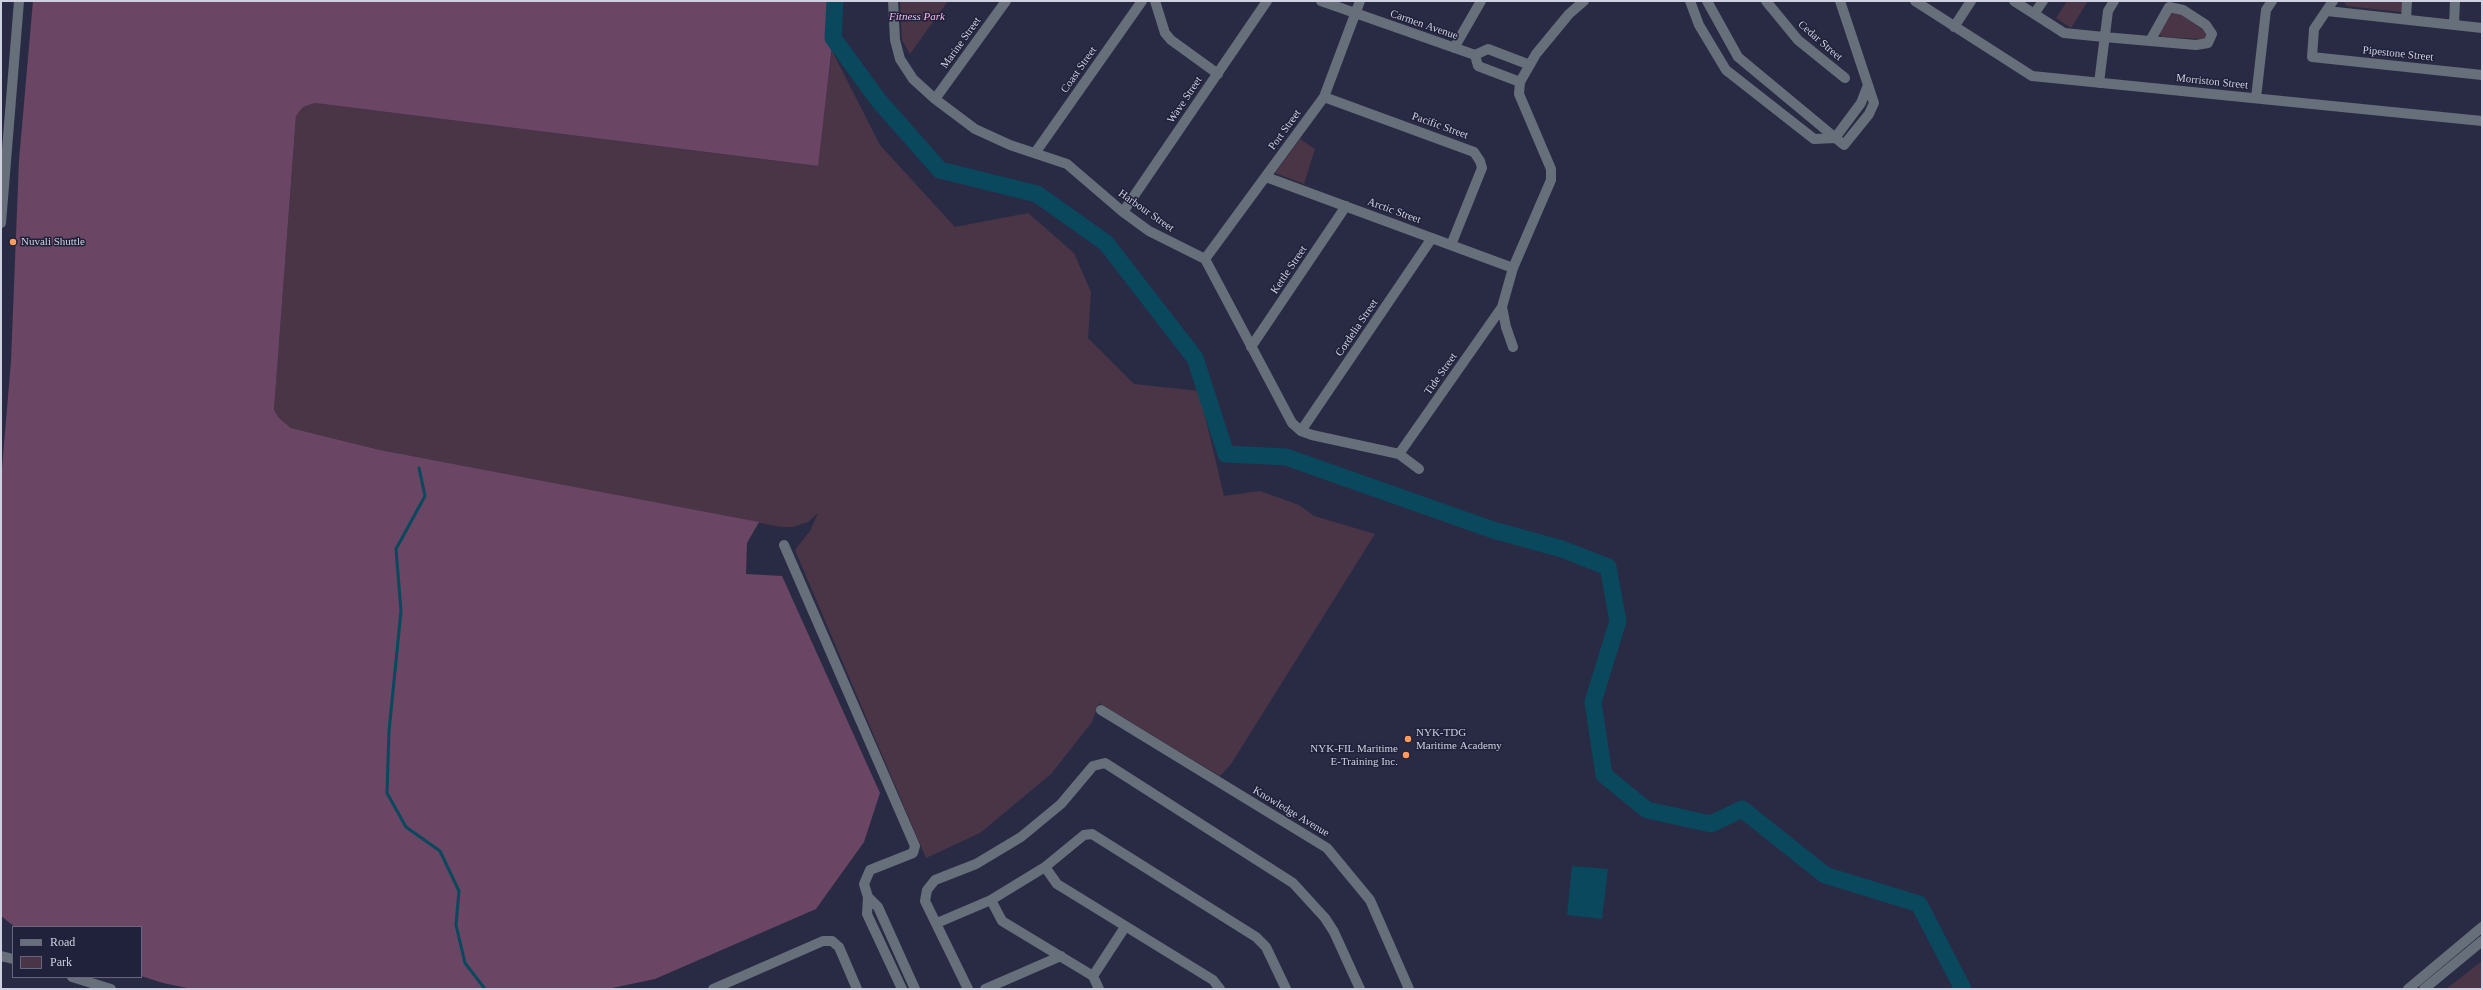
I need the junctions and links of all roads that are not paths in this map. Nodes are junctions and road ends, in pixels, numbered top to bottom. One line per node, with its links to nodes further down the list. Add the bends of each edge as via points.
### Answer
1 (19, 1): 50 (street)
2 (893, 1): 43 (street, Harbour Street, via 895,40 900,59 913,79)
3 (1006, 1): 43 (street, Marine Street)
4 (1142, 1): 46 (street, Coast Street)
5 (1155, 1): 35 (street, via 1165,33)
6 (1268, 1): 35 (street, Wave Street)
7 (1321, 1): 24 (street, Carmen Avenue)
8 (1360, 1): 24 (street, Port Street)
9 (1481, 1): 32 (street)
10 (1584, 1): 34 (street, via 1569,14)
11 (1690, 1): 45 (street, via 1699,25 1726,70 1814,140)
12 (1707, 1): 45 (street, via 1738,57)
13 (1766, 1): 37 (street, Cedar Street, via 1798,40)
14 (1840, 1): 40 (street)
15 (1914, 1): 28 (street, Morriston Street)
16 (1971, 1): 28 (street)
17 (2014, 1): 25 (street)
18 (2043, 1): 25 (street)
19 (2114, 1): 30 (street, via 2108,11)
20 (2272, 1): 42 (street, via 2266,10)
21 (2407, 1): 26 (street)
22 (2455, 1): 27 (street)
23 (2328, 5): 26 (street); 36 (street, Pipestone Street, via 2314,29 2312,57)
24 (1355, 13): 32 (street, Carmen Avenue); 41 (street, Port Street)
25 (2034, 14): 30 (street, via 2064,33)
26 (2406, 19): 27 (street)
27 (2454, 25): 29 (street)
28 (1954, 27): 39 (street, Morriston Street, via 2032,76)
29 (2482, 28)
30 (2104, 37): 31 (street); 39 (street)
31 (2150, 41): 31 (street, via 2203,45 2208,43 2212,34 2206,25 2182,10 2169,7)
32 (1454, 48): 33 (street, Carmen Avenue)
33 (1475, 55): 34 (street, via 1488,49); 38 (street, via 1478,66)
34 (1530, 65): 38 (street)
35 (1218, 74): 49 (street, Wave Street)
36 (2482, 75)
37 (1845, 78)
38 (1520, 82): 54 (street, via 1520,94 1551,169 1551,180)
39 (2099, 83): 42 (street, Morriston Street)
40 (1868, 85): 45 (street, via 1861,103); 45 (street, via 1874,104 1869,114 1844,145)
41 (1324, 97): 47 (street, Port Street); 52 (street, Pacific Street, via 1474,152 1482,168)
42 (2256, 98): 44 (street, Morriston Street)
43 (935, 99): 46 (street, Harbour Street, via 976,129)
44 (2482, 120)
45 (1835, 138)
46 (1035, 153): 49 (street, Harbour Street, via 1067,164)
47 (1266, 177): 48 (street, Arctic Street); 53 (street, Port Street)
48 (1346, 206): 51 (street, Arctic Street); 56 (street, Kettle Street)
49 (1123, 212): 53 (street, Harbour Street, via 1164,239)
50 (1, 223)
51 (1432, 238): 52 (street, Arctic Street); 58 (street, Cordelia Street)
52 (1451, 245): 54 (street, Arctic Street)
53 (1205, 259): 56 (street)
54 (1513, 268): 55 (street)
55 (1502, 307): 57 (street); 59 (street, Tide Street)
56 (1251, 347): 58 (street, via 1292,423)
57 (1513, 348)
58 (1301, 431): 59 (street)
59 (1399, 454): 60 (street)
60 (1419, 469)
61 (784, 545): 64 (street, via 916,846 913,853 870,870 864,884)
62 (1101, 710): 86 (street, Knowledge Avenue, via 1327,848 1370,900)
63 (1045, 867): 65 (street); 67 (street, via 1057,884); 84 (street, via 1084,835 1092,834 1256,937 1266,947)
64 (868, 897): 78 (street, via 867,914); 79 (street, via 878,907)
65 (991, 900): 66 (street); 71 (street, via 1002,921)
66 (937, 923): 80 (street); 85 (street, via 926,901 927,890 935,880 976,864 1021,837 1060,804 1093,766 1105,763 1293,883 1325,918 1334,932)
67 (1125, 927): 73 (street); 83 (street, via 1213,980)
68 (2482, 927): 87 (street)
69 (2482, 941): 88 (street)
70 (1, 956): 72 (street)
71 (1060, 956): 73 (street); 81 (street)
72 (12, 959)
73 (1093, 976): 82 (street)
74 (75, 978): 76 (street)
75 (854, 988): 77 (street, via 839,947 832,941 822,941)
76 (111, 989)
77 (713, 989)
78 (902, 989)
79 (915, 989)
80 (968, 989)
81 (985, 989)
82 (1099, 989)
83 (1220, 989)
84 (1286, 989)
85 (1360, 989)
86 (1409, 989)
87 (2408, 989)
88 (2424, 989)

